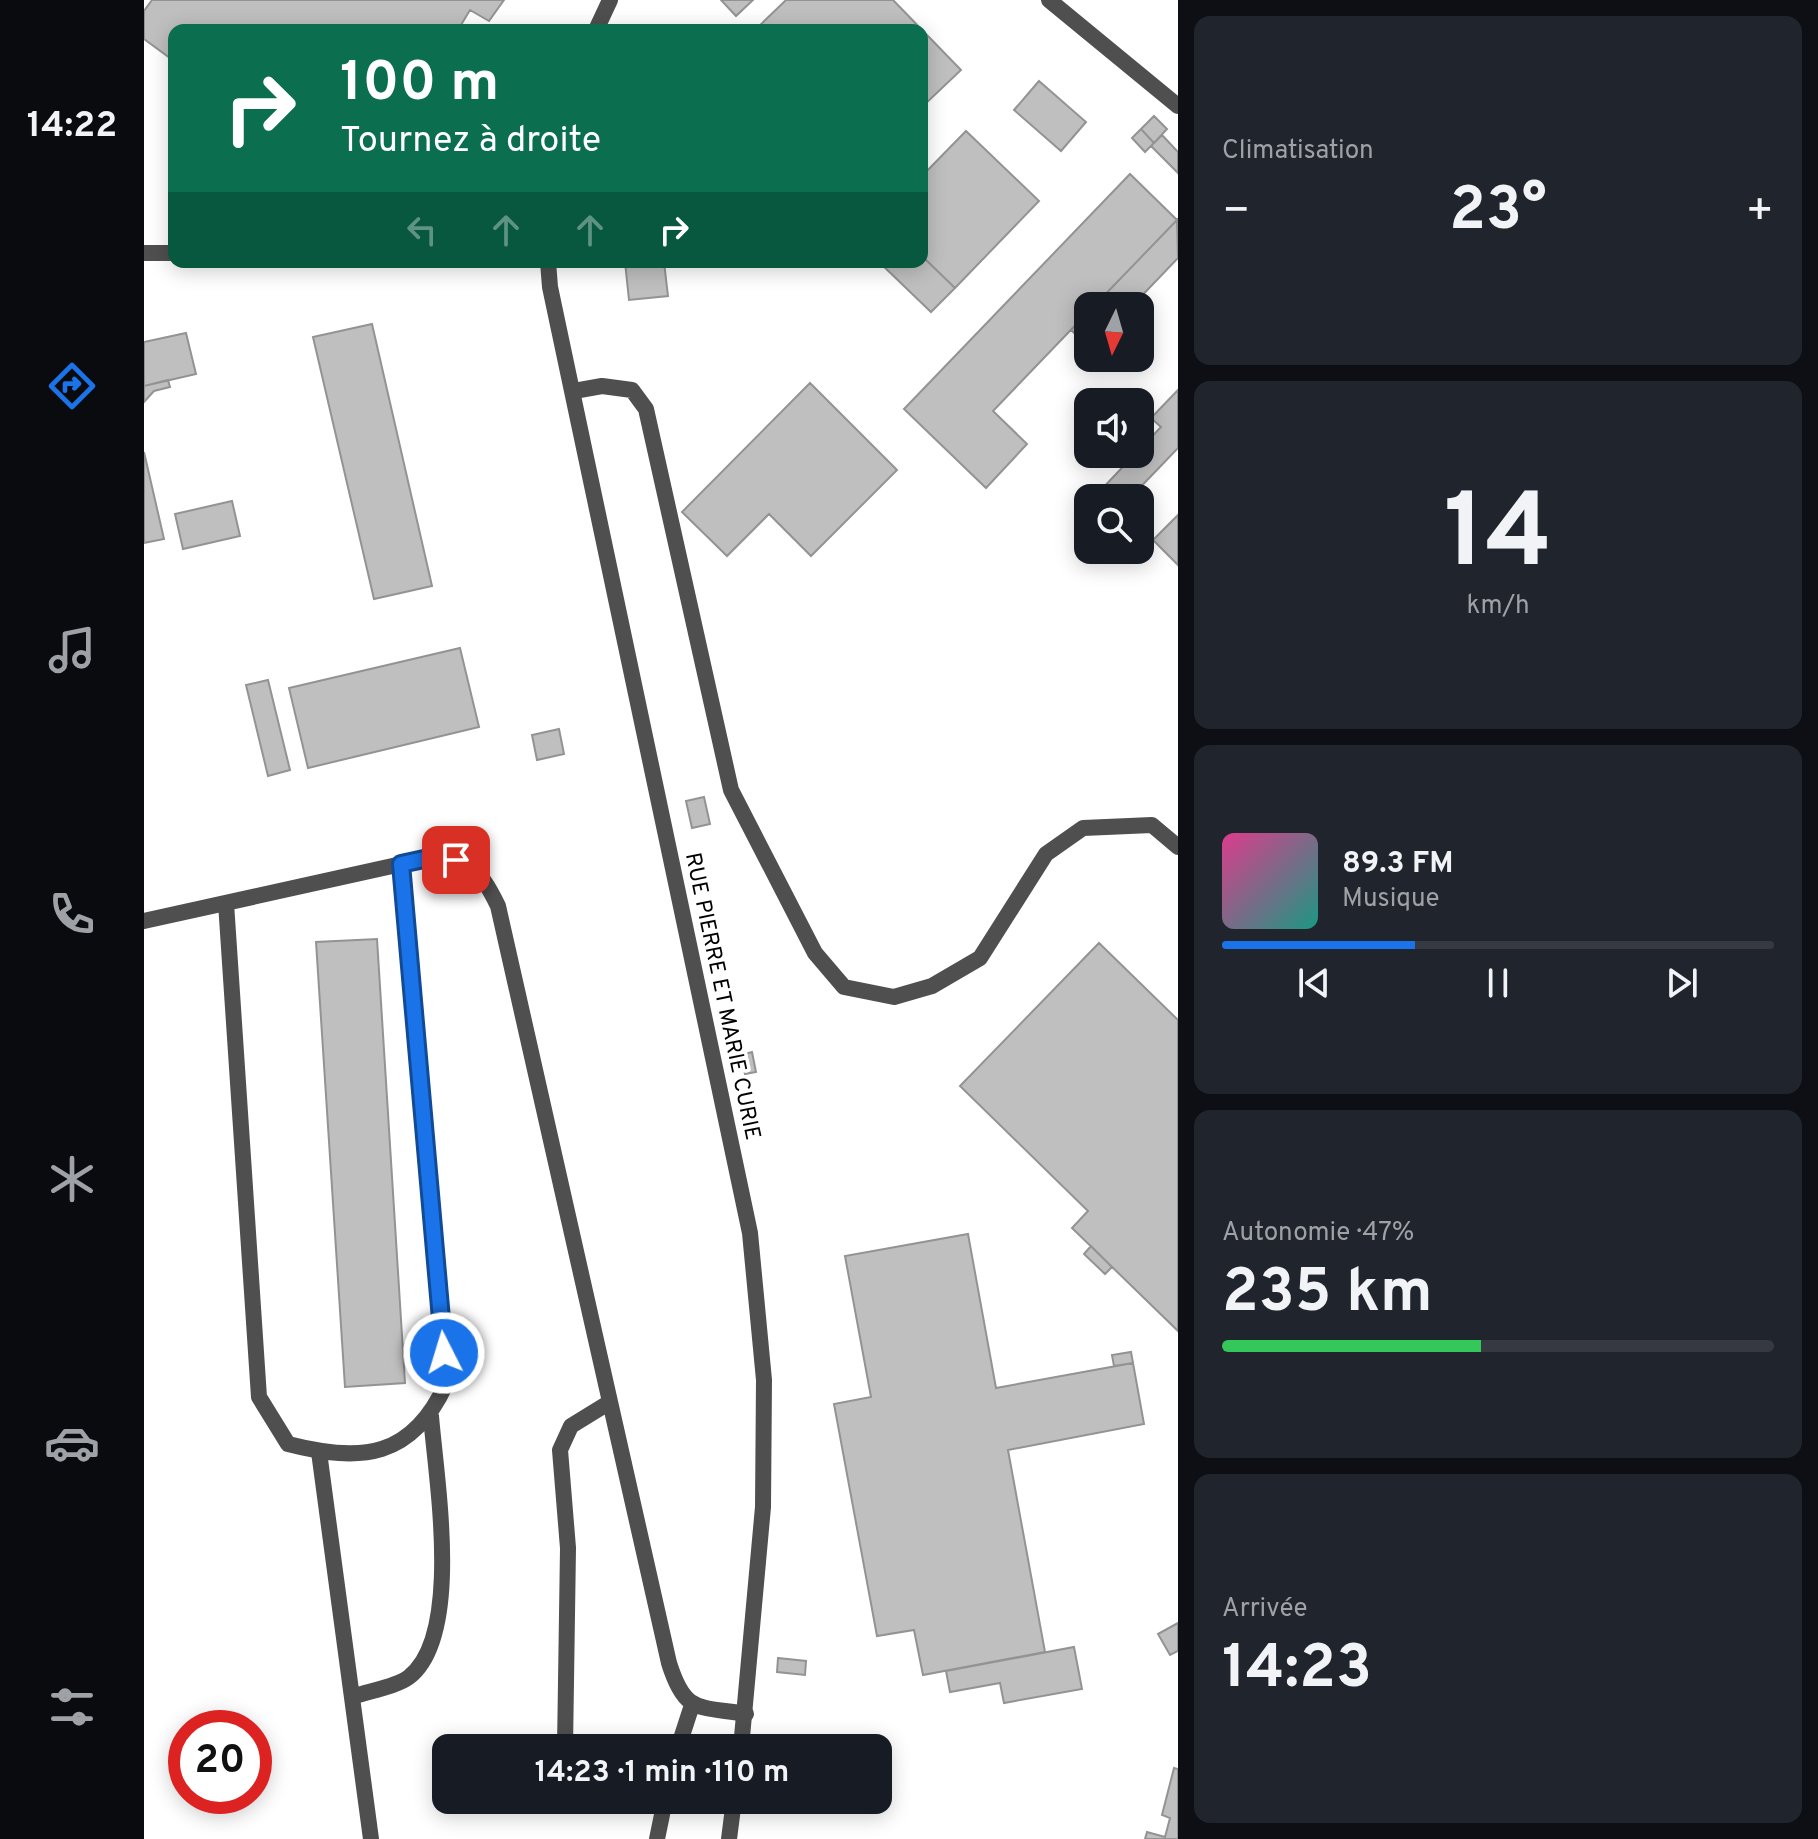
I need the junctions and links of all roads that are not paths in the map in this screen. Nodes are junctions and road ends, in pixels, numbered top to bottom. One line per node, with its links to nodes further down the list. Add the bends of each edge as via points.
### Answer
1 (610, 0): 3 (street)
2 (1049, 0): 4 (street)
3 (599, 24)
4 (1178, 106)
5 (144, 253): 6 (street)
6 (168, 253)
7 (548, 268): 8 (street, RUE PIERRE ET MARIE CURIE)
8 (574, 391): 9 (street, via 602,386 632,390 646,409 731,790 815,953 844,987 894,997 932,986 980,958 1046,854 1083,828 1152,825); 18 (street, RUE PIERRE ET MARIE CURIE, via 750,1233 764,1380 764,1491)
9 (1178, 847)
10 (401, 864): 11 (street); 13 (street, via 456,860 484,877 498,906); 14 (street, via 446,1384)
11 (226, 903): 12 (street); 15 (street, via 259,1397 288,1444)
12 (144, 921)
13 (610, 1402): 17 (street, via 669,1663 679,1692); 19 (street, via 571,1426 560,1450 568,1548)
14 (431, 1416): 15 (street, via 398,1444 369,1452); 16 (street, via 444,1590 431,1648 409,1677)
15 (319, 1452): 16 (street)
16 (352, 1697): 24 (street)
17 (692, 1705): 18 (street); 20 (street)
18 (746, 1714): 21 (street, RUE PIERRE ET MARIE CURIE)
19 (565, 1734)
20 (683, 1734)
21 (743, 1734)
22 (662, 1814): 25 (street)
23 (732, 1814): 26 (street)
24 (371, 1839)
25 (657, 1839)
26 (729, 1839)

